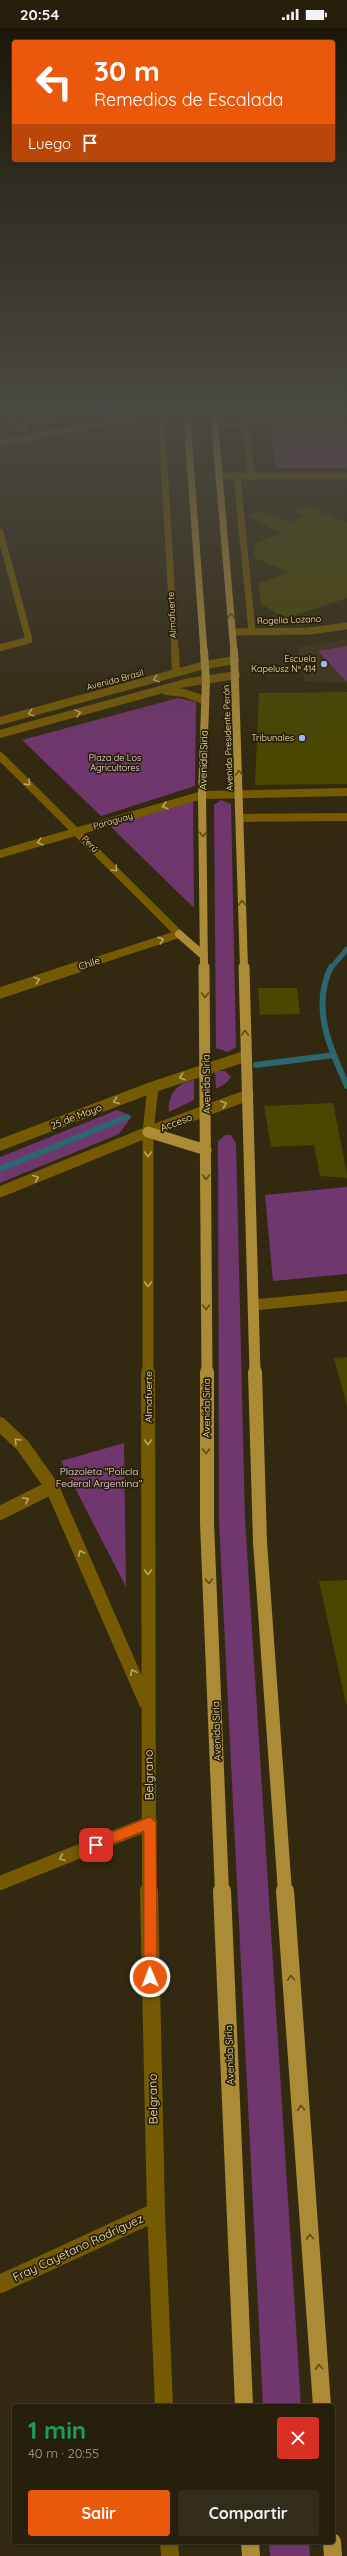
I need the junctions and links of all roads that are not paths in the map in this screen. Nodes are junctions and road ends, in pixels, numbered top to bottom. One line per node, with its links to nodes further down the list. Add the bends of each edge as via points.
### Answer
1 (167, 523): 14 (street, Almafuerte)
2 (195, 523): 13 (main road, Avenida Siria)
3 (223, 523): 9 (main road, Avenida Presidente Perón, one-way to 3)
4 (242, 523): 10 (street)
5 (0, 532): 6 (street)
6 (10, 570): 7 (street); 11 (street, via 28,640)
7 (0, 573)
8 (347, 626): 10 (street, Rogelia Lozano, via 309,631)
9 (232, 632): 10 (street, Rogelia Lozano); 12 (main road, Avenida Presidente Perón)
10 (252, 632)
11 (0, 648)
12 (235, 660): 13 (street, Avenida Brasil); 15 (main road, Avenida Presidente Perón)
13 (205, 665): 14 (street, Avenida Brasil); 16 (main road, Avenida Siria)
14 (176, 673): 19 (street, Avenida Brasil, one-way to 19)
15 (236, 675): 16 (street); 23 (main road, Avenida Presidente Perón, one-way to 15)
16 (206, 680): 17 (street); 18 (main road, Avenida Siria)
17 (157, 691): 18 (street, via 184,693); 20 (street, one-way to 17)
18 (204, 700): 24 (main road, Avenida Siria)
19 (0, 721)
20 (0, 734)
21 (0, 756): 27 (street, Perú, one-way to 27)
22 (347, 792): 23 (street, Paraguay)
23 (240, 794): 24 (street, Paraguay); 26 (main road, Avenida Presidente Perón)
24 (202, 795): 27 (street, Paraguay, one-way to 27); 30 (main road, Avenida Siria, one-way to 30)
25 (347, 817): 26 (street)
26 (240, 818): 32 (main road, Avenida Presidente Perón, one-way to 26)
27 (78, 831): 28 (street, Paraguay, one-way to 28); 29 (street, Perú, one-way to 29)
28 (0, 854)
29 (179, 934): 30 (main road); 31 (street, Chile, one-way to 29)
30 (204, 956): 33 (main road, Avenida Siria, one-way to 33)
31 (0, 992)
32 (246, 1056): 33 (street); 35 (main road, Avenida Presidente Perón)
33 (205, 1070): 34 (street, one-way to 34); 36 (main road, Avenida Siria)
34 (153, 1087): 37 (street, Almafuerte); 38 (street, 25 de Mayo, one-way to 38)
35 (248, 1095): 36 (street, Acceso, one-way to 35); 42 (main road)
36 (206, 1110): 37 (street, Acceso); 39 (main road, Avenida Siria)
37 (148, 1132): 39 (main road); 40 (street, one-way to 37); 46 (street, Almafuerte, one-way to 46)
38 (0, 1145)
39 (206, 1150): 52 (main road, Avenida Siria, one-way to 52, via 207,1524)
40 (0, 1192)
41 (347, 1296): 42 (street)
42 (254, 1305): 53 (main road, one-way to 42, via 260,1542)
43 (0, 1424): 44 (street, Belgrano, one-way to 43, via 23,1446)
44 (52, 1487): 45 (street, one-way to 44); 46 (street, Belgrano, one-way to 44)
45 (0, 1513)
46 (148, 1708): 47 (street, Belgrano)
47 (150, 1823): 48 (street, one-way to 48); 49 (street, Belgrano, via 149,1930)
48 (0, 1883)
49 (156, 2212): 50 (street, Fray Cayetano Rodríguez); 51 (street, Belgrano)
50 (0, 2284)
51 (164, 2404)
52 (244, 2404)
53 (322, 2404)
54 (169, 2544): 57 (street)
55 (250, 2544): 58 (main road)
56 (332, 2544): 59 (main road)
57 (170, 2556)
58 (250, 2556)
59 (333, 2556)

